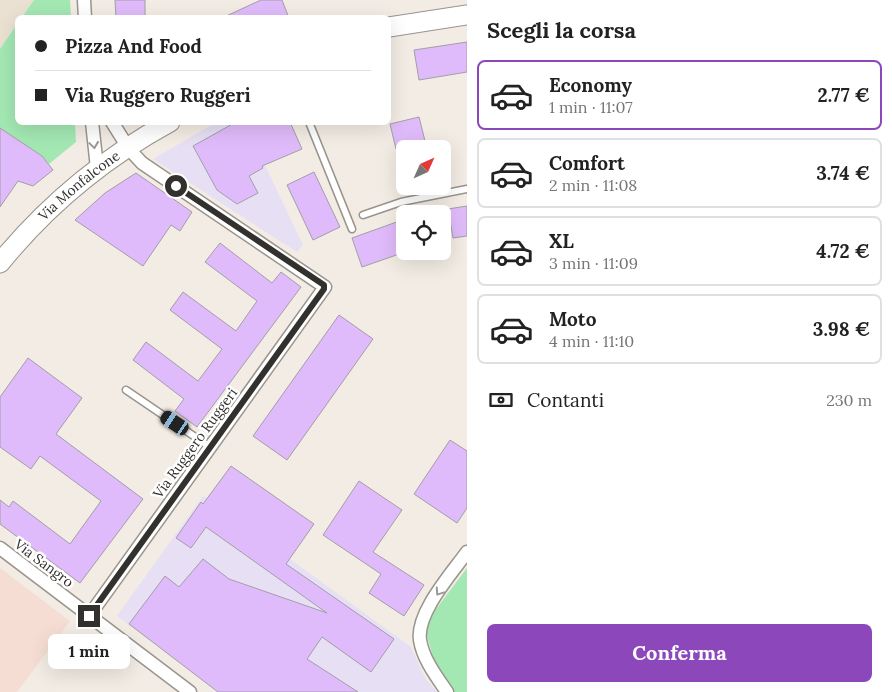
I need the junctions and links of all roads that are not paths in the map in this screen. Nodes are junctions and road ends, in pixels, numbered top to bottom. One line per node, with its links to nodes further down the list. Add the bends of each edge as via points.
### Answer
1 (84, 0): 2 (street)
2 (85, 15)
3 (467, 15): 4 (street)
4 (391, 27)
5 (92, 125): 10 (street, one-way to 10)
6 (114, 125): 9 (street)
7 (165, 125): 9 (street, Via Monfalcone)
8 (310, 125): 13 (lane)
9 (127, 146): 10 (street, Via Monfalcone); 16 (street, Via Ruggero Ruggeri, via 145,165 324,285)
10 (97, 168): 14 (street, Via Monfalcone, via 55,204)
11 (467, 189): 12 (lane, via 401,202)
12 (363, 215)
13 (352, 228)
14 (0, 263)
15 (126, 390): 16 (lane)
16 (210, 447): 19 (street, Via Ruggero Ruggeri)
17 (0, 548): 19 (street, Via Sangro)
18 (467, 552): 21 (street, one-way to 21, via 426,612 420,632 420,643 427,660)
19 (89, 616): 20 (street, Via Sangro)
20 (190, 692)
21 (447, 692)

